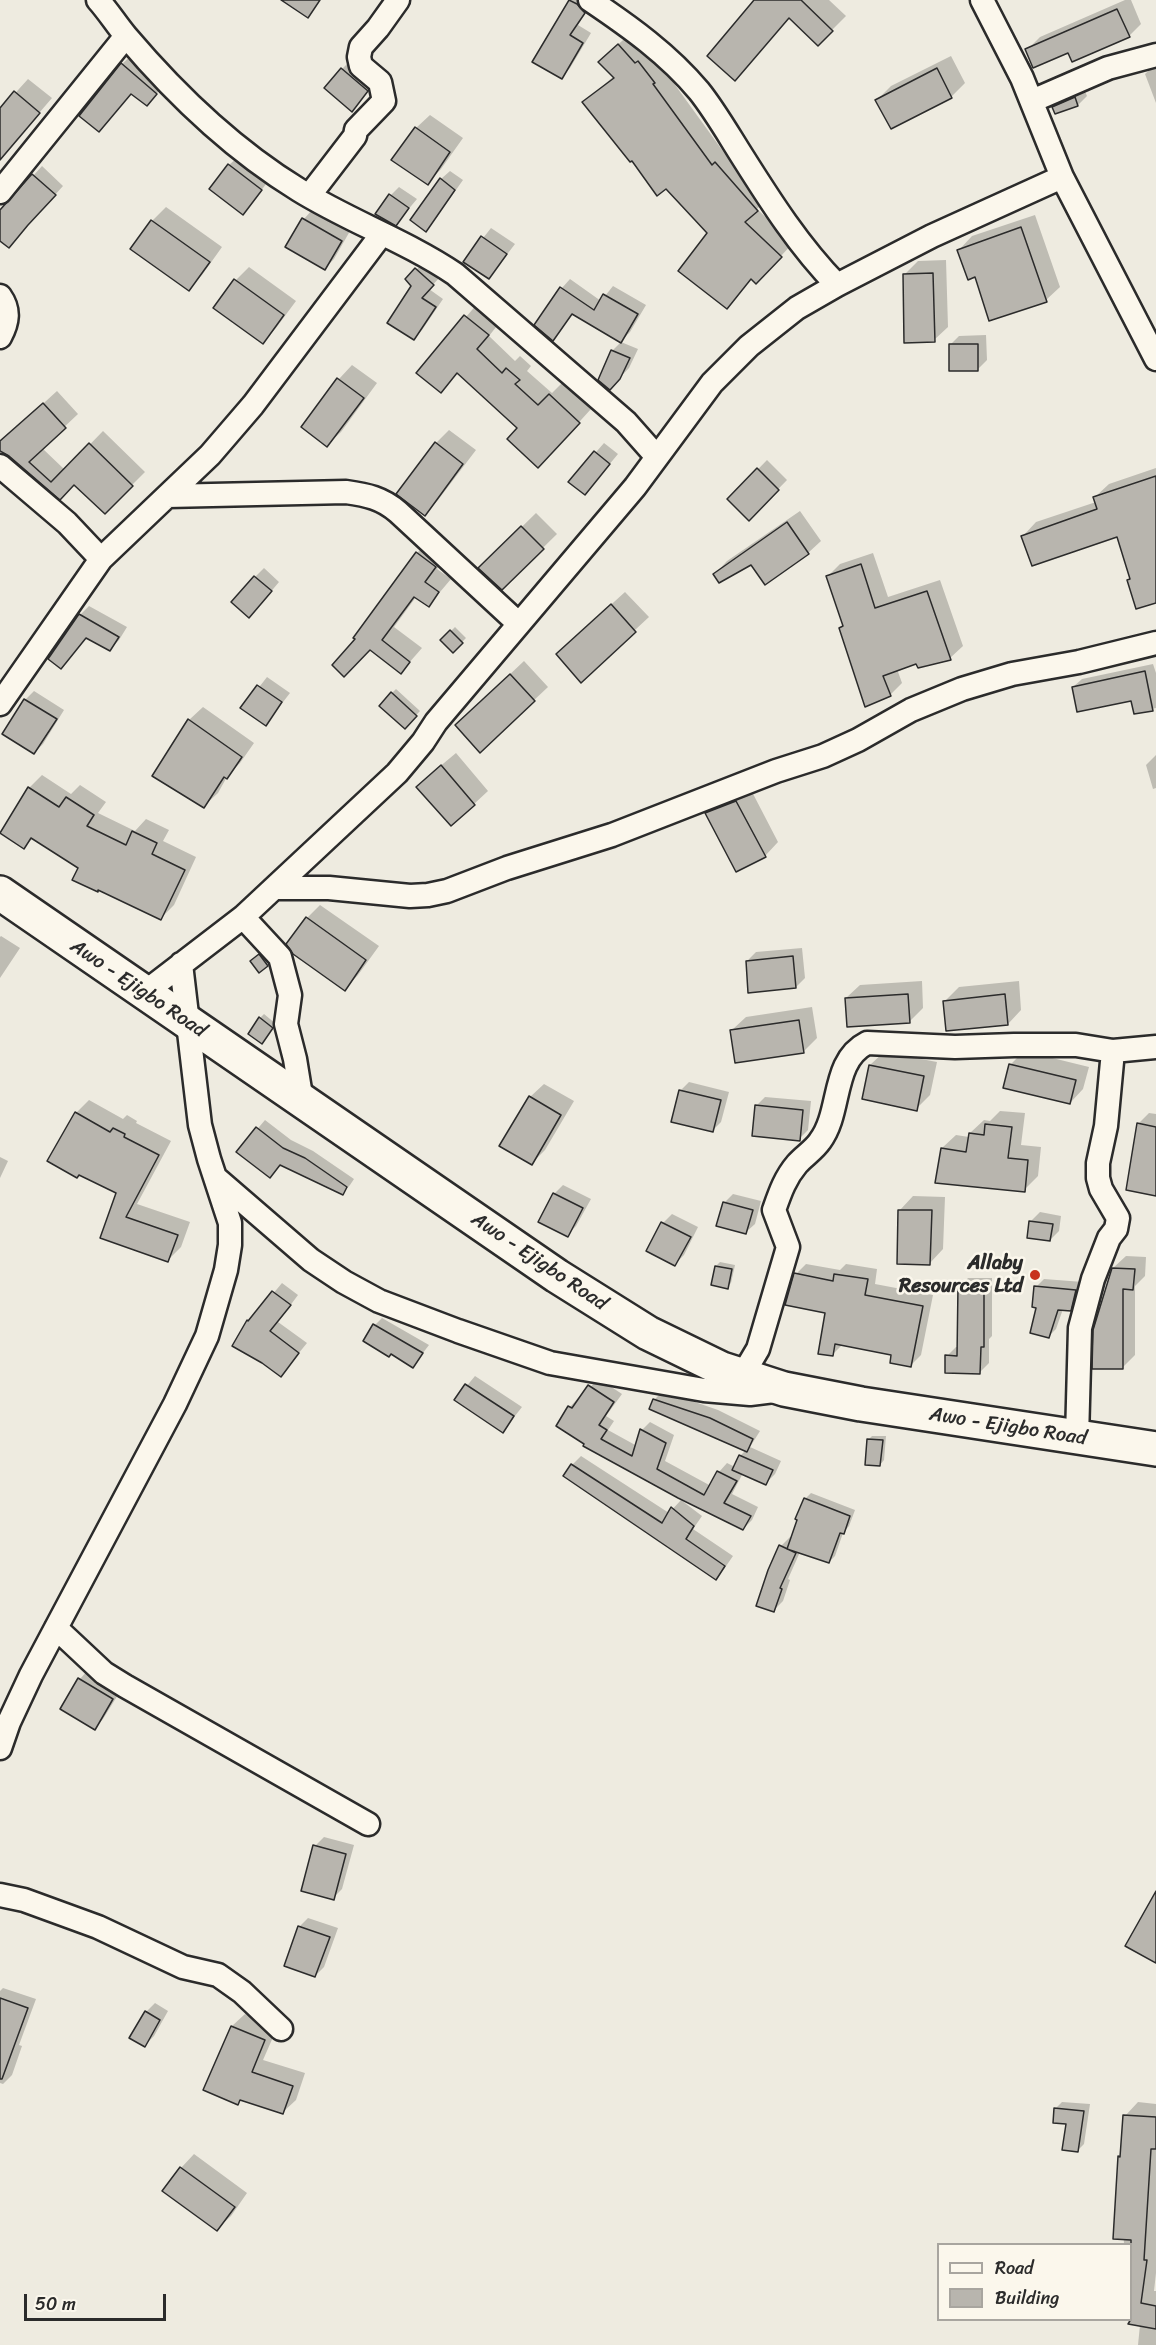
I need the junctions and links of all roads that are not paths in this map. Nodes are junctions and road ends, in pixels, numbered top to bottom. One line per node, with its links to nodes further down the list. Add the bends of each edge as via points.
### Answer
1 (98, 0): 5 (street)
2 (398, 0): 10 (street, via 361,47 359,57 361,66 380,82 384,101 356,130)
3 (590, 0): 12 (street, via 639,33 700,92 782,219)
4 (982, 0): 7 (street)
5 (126, 36): 9 (street); 10 (street, via 220,134)
6 (1156, 55): 7 (street, via 1108,68)
7 (1032, 100): 8 (street)
8 (1062, 177): 12 (street, via 932,236); 15 (street)
9 (4, 178)
10 (309, 196): 11 (street)
11 (381, 235): 16 (street, via 455,274 626,422); 18 (street, via 253,405 210,455)
12 (837, 285): 16 (street, via 797,308 749,346 712,383)
13 (0, 296): 14 (street, via 6,305 7,319)
14 (0, 337)
15 (1156, 359)
16 (657, 457): 20 (street)
17 (0, 466): 19 (street, via 67,523)
18 (167, 496): 19 (street); 20 (street, via 346,492 368,495 398,512)
19 (101, 560): 22 (street)
20 (519, 624): 23 (street, via 397,773)
21 (1156, 643): 23 (street, via 1012,674 962,689 911,710 823,756 612,835 447,891 410,896 328,888)
22 (0, 704)
23 (274, 888): 25 (street)
24 (0, 893): 27 (main road, Awo - Ejigbo Road)
25 (243, 917): 26 (street); 31 (street, via 280,957 290,995 286,1024)
26 (181, 964): 27 (street); 28 (street)
27 (144, 993): 28 (main road, Awo - Ejigbo Road)
28 (190, 1024): 31 (main road, Awo - Ejigbo Road); 32 (street, via 200,1125)
29 (1156, 1047): 30 (street)
30 (1113, 1051): 33 (street, via 1076,1045 955,1047 867,1043 858,1047 846,1063 821,1141 797,1164 774,1210 788,1247 758,1349); 35 (street, via 1098,1178 1118,1218 1093,1279 1080,1328)
31 (302, 1102): 33 (main road, Awo - Ejigbo Road, via 557,1276 648,1333)
32 (216, 1178): 34 (street, via 311,1260 344,1282 379,1301 458,1331 550,1363 584,1370 716,1391 750,1394); 37 (street, via 230,1223 230,1245 207,1336)
33 (742, 1376): 34 (main road, Awo - Ejigbo Road)
34 (784, 1389): 35 (main road, Awo - Ejigbo Road)
35 (1077, 1438): 36 (main road, Awo - Ejigbo Road)
36 (1156, 1449)
37 (56, 1628): 38 (street); 39 (street, via 104,1673 124,1686)
38 (0, 1748)
39 (368, 1824)
40 (0, 1895): 41 (street, via 98,1927 183,1967 218,1975)
41 (281, 2029)

